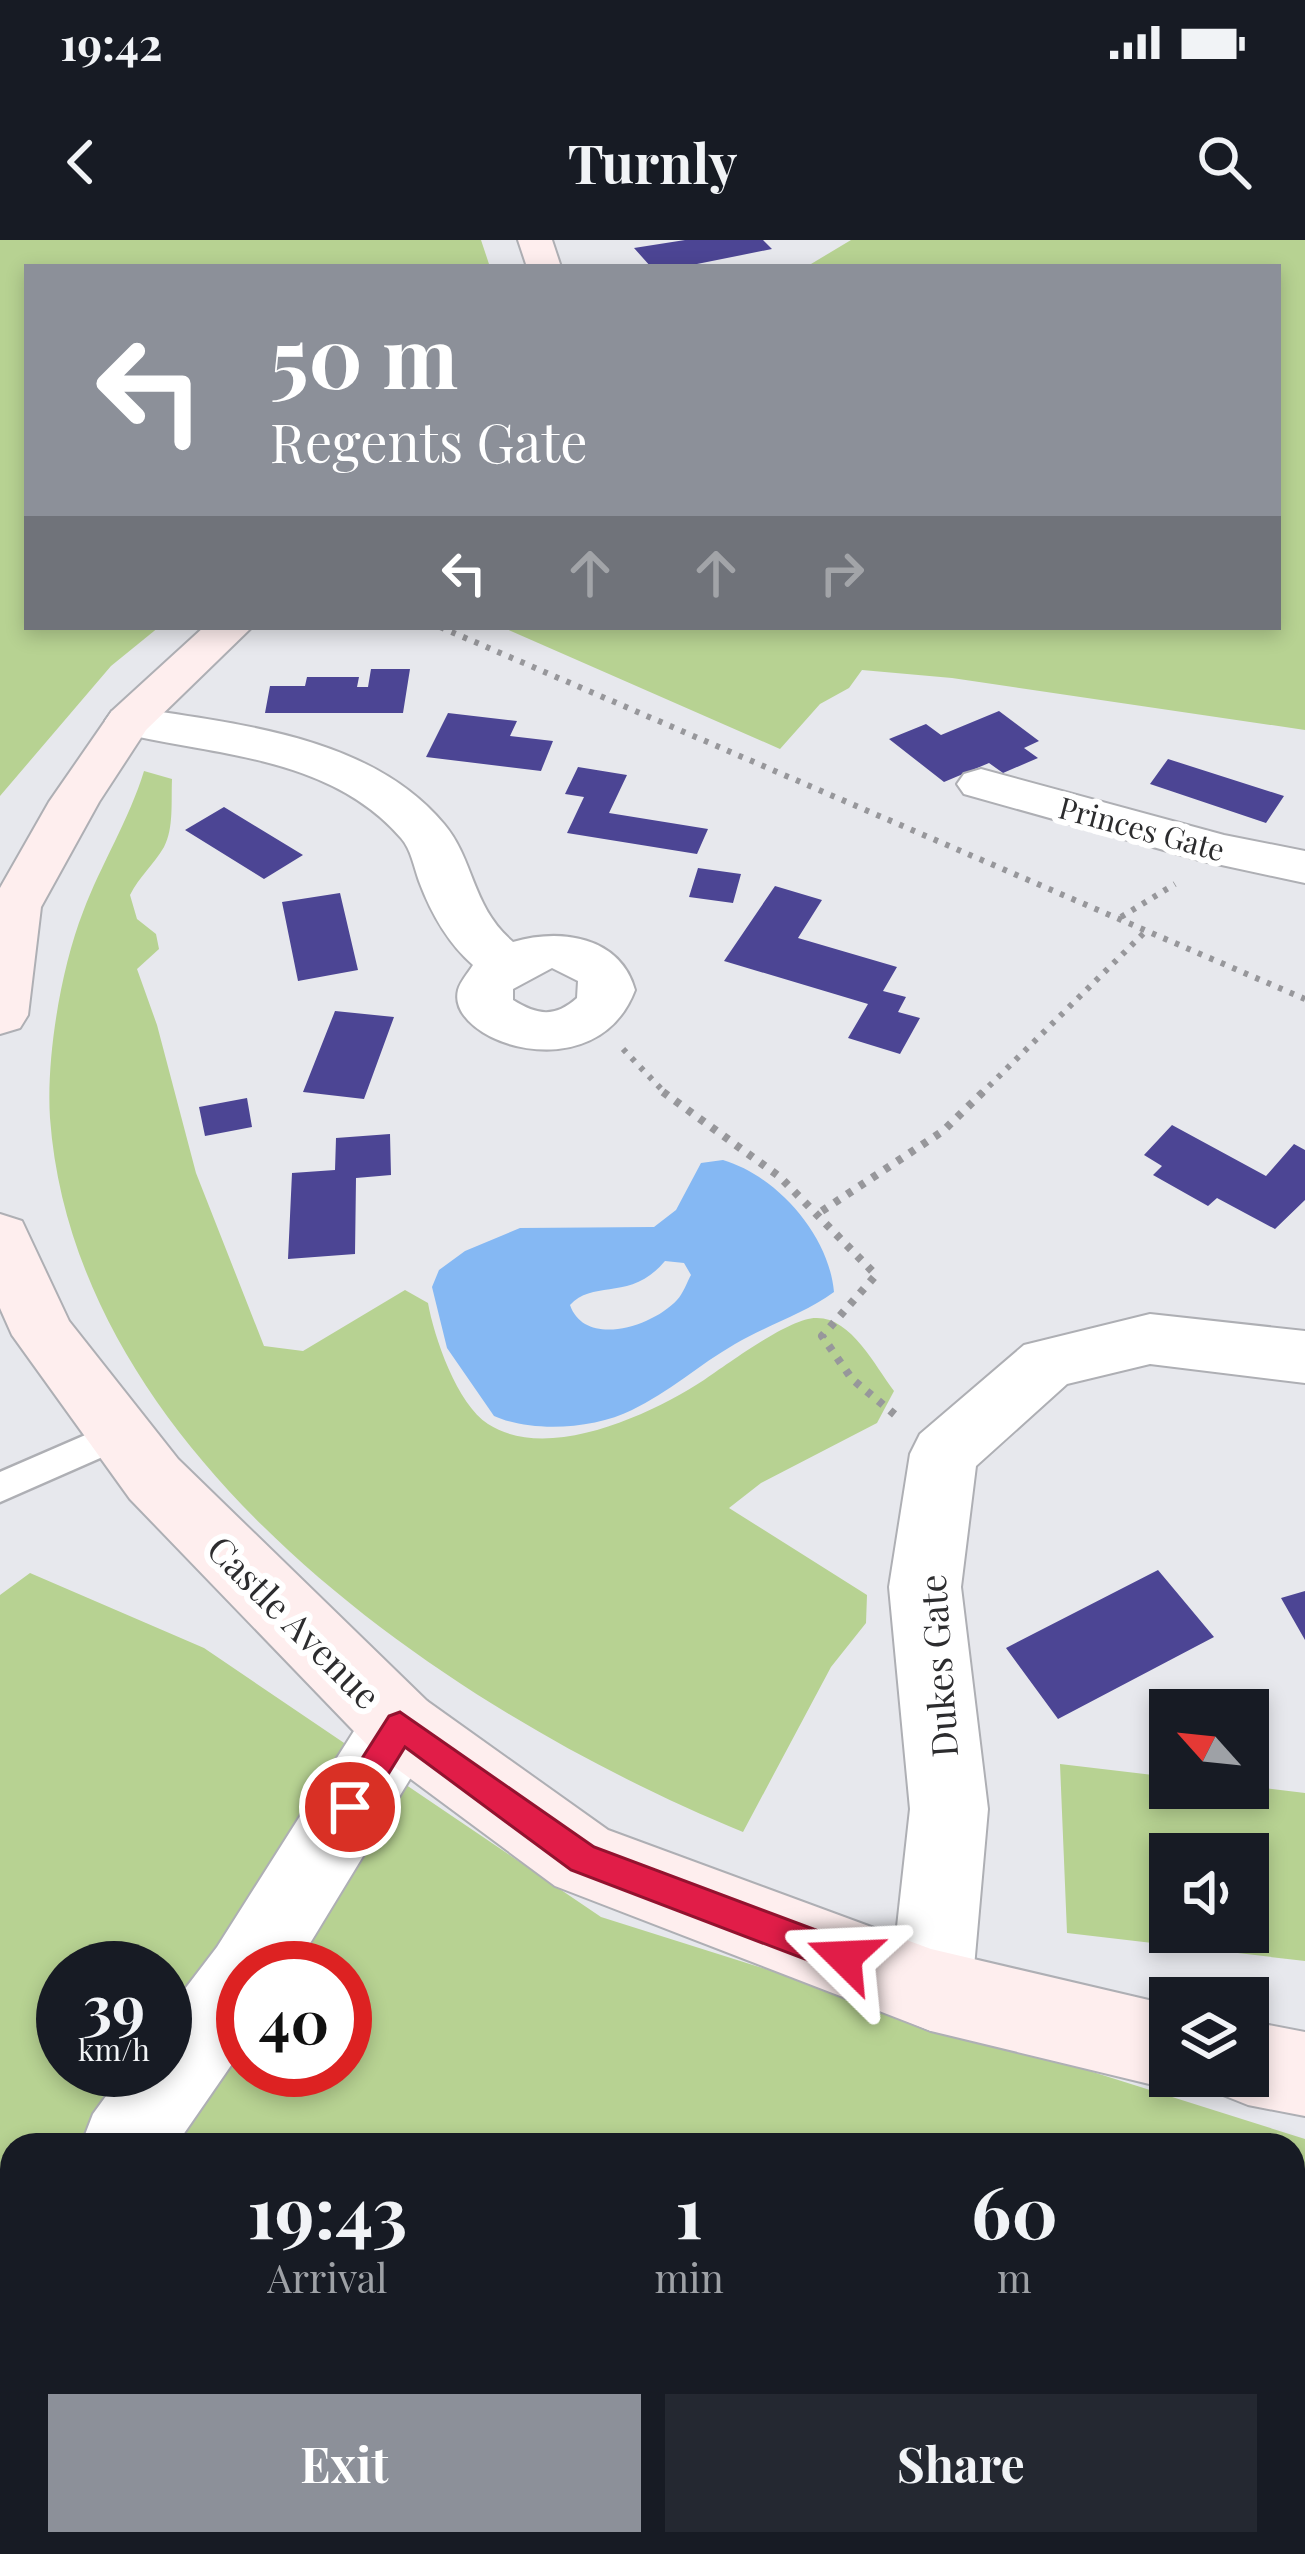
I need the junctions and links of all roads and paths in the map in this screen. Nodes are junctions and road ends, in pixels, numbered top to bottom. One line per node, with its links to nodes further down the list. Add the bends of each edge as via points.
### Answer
1 (227, 630): 3 (street)
2 (447, 630): 7 (path)
3 (129, 721): 6 (street); 9 (street, via 276,746 351,775 428,835 458,919 481,946 505,963 553,950 590,960 609,984)
4 (981, 784): 5 (street, Princes Gate)
5 (1305, 867)
6 (8, 907): 10 (street)
7 (1147, 930): 8 (path); 11 (path, via 943,1131)
8 (1305, 999)
9 (601, 1012): 11 (path, via 638,1073)
10 (0, 1015)
11 (821, 1211): 15 (path, via 876,1275 822,1336 852,1378)
12 (0, 1237): 14 (street, Castle Avenue, via 44,1335)
13 (1305, 1357): 15 (street, via 1150,1339 1047,1364)
14 (120, 1434): 16 (lane); 17 (street, Castle Avenue, via 154,1479)
15 (944, 1454): 19 (street, Dukes Gate, via 925,1587 949,1809)
16 (0, 1488)
17 (400, 1726): 18 (street); 19 (street, Castle Avenue, via 583,1859)
18 (266, 1941)
19 (931, 1990): 21 (street, Castle Avenue)
20 (216, 2015): 24 (street)
21 (1149, 2043)
22 (1269, 2066): 23 (street)
23 (1305, 2074)
24 (132, 2133)

